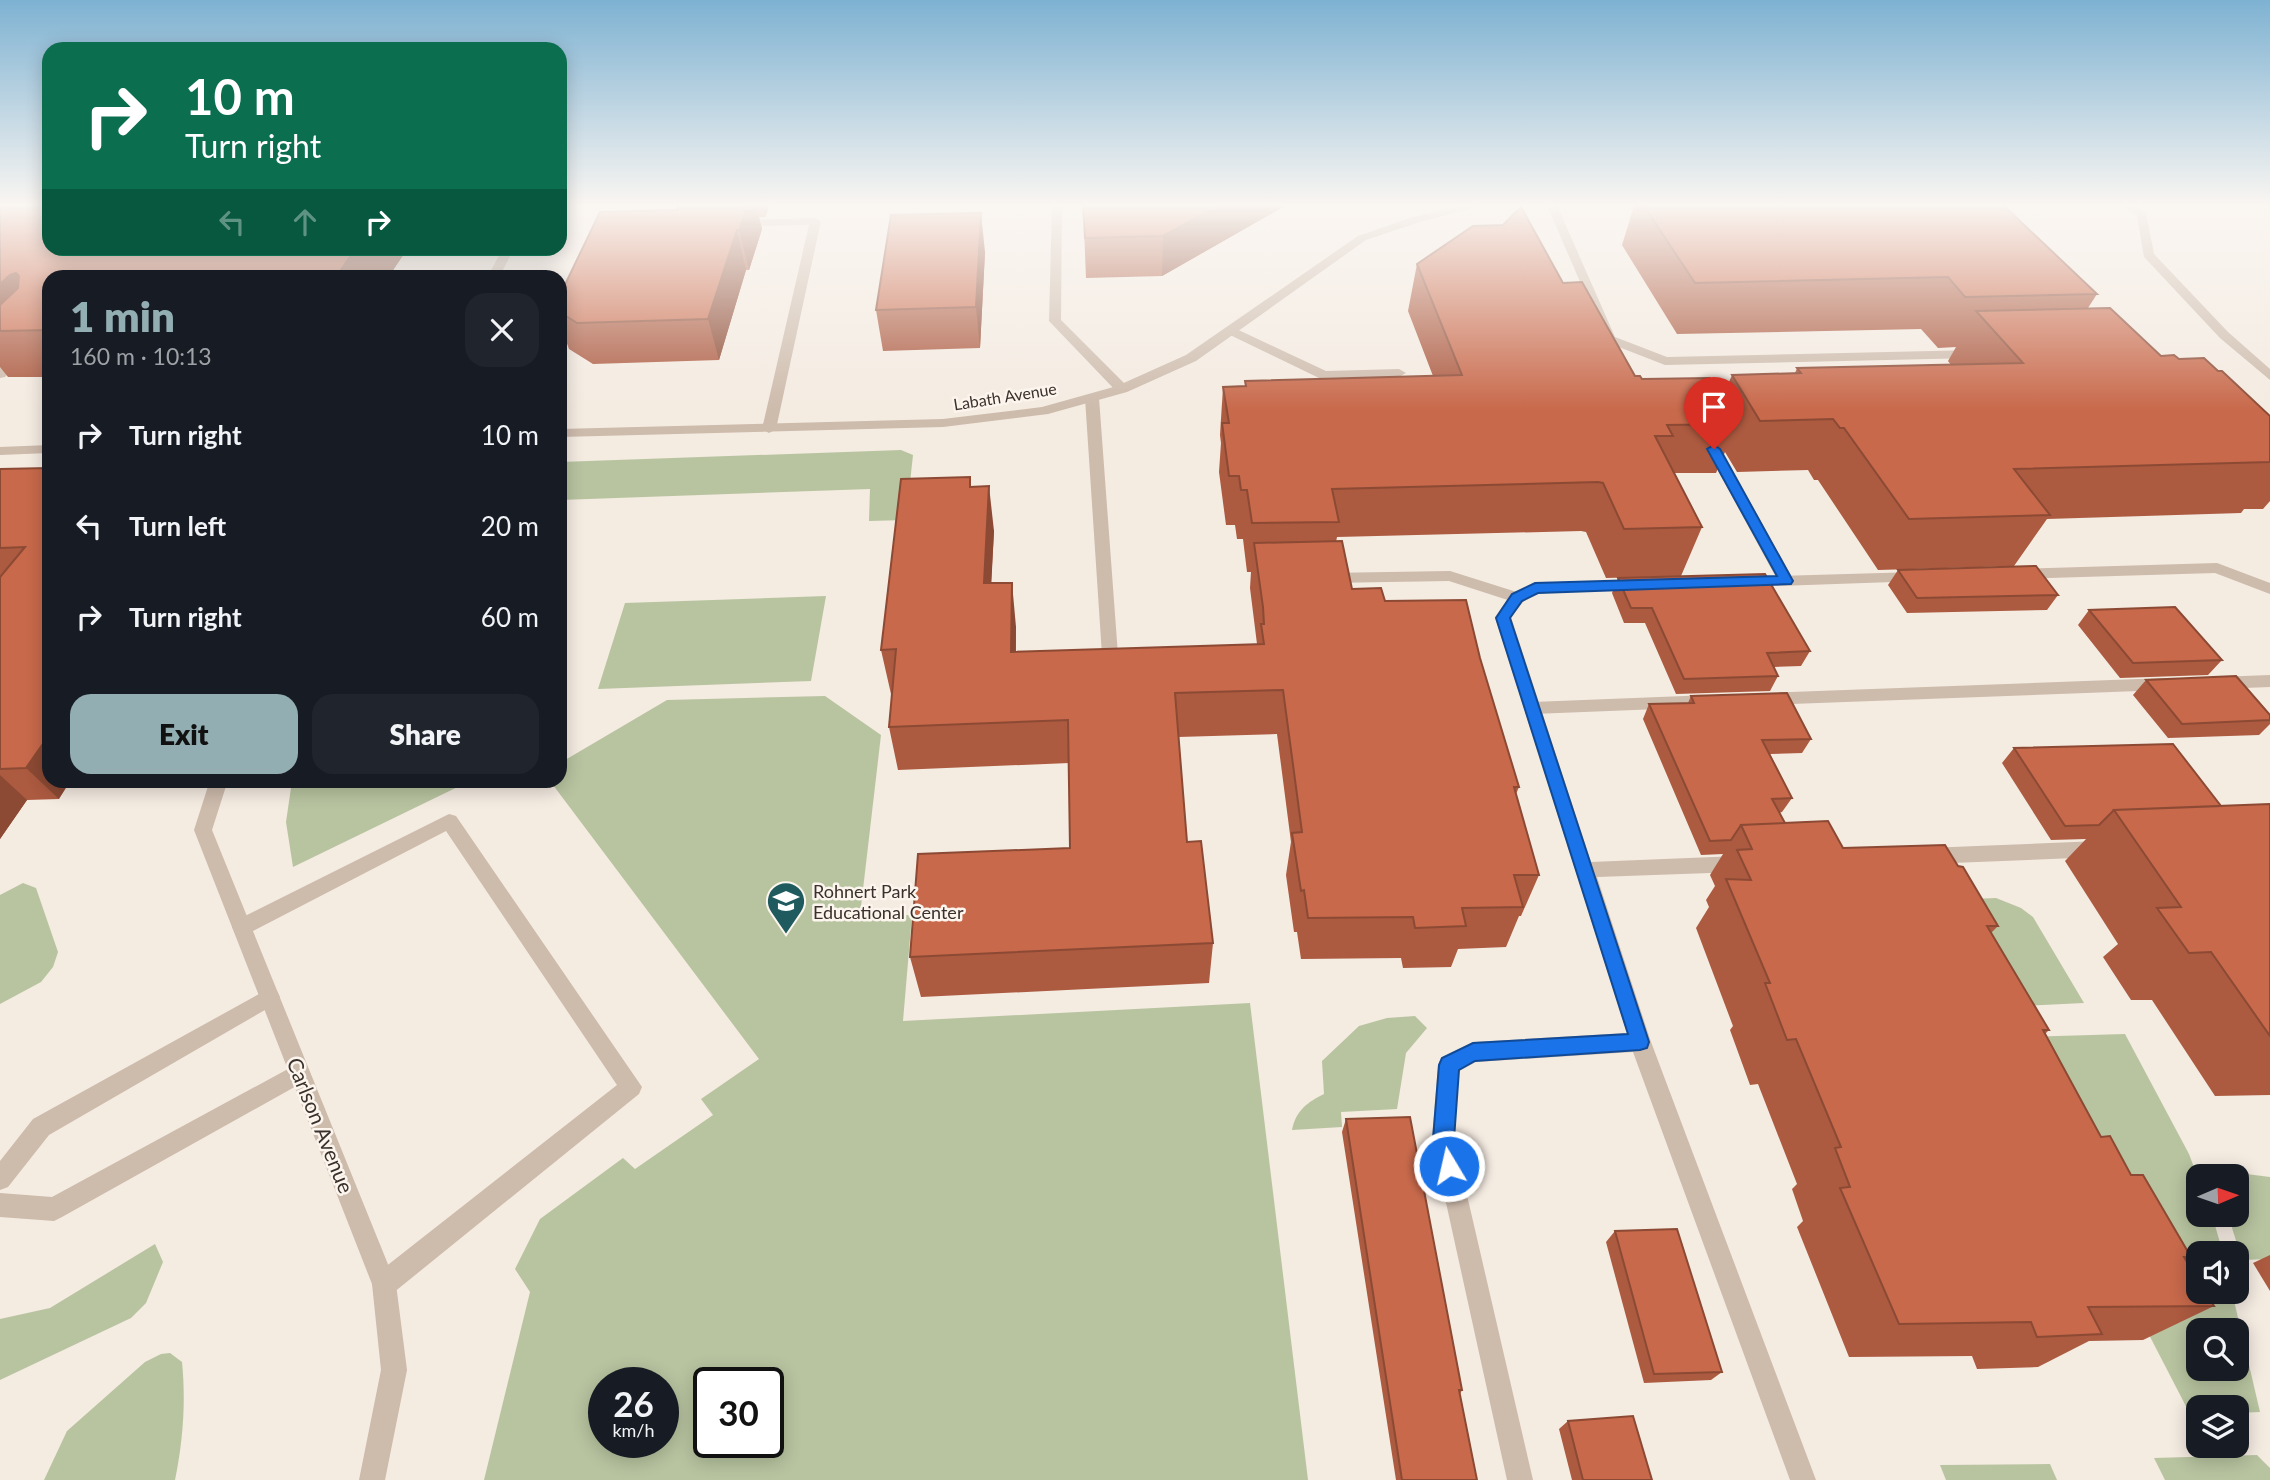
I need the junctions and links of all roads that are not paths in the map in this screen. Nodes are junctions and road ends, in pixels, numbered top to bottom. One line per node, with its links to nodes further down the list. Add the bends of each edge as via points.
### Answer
1 (804, 272): 15 (street)
2 (1056, 272): 12 (street, via 1055,321)
3 (1313, 272): 6 (street, Labath Avenue)
4 (1581, 272): 8 (street, via 1610,339 1665,361)
5 (2164, 272): 11 (street)
6 (1230, 330): 9 (street, via 1324,375); 12 (street, Labath Avenue, via 1191,358)
7 (42, 332): 10 (street)
8 (1993, 353)
9 (1399, 373)
10 (0, 374)
11 (2270, 376)
12 (1122, 389): 13 (street, Labath Avenue)
13 (1092, 398): 15 (street, Labath Avenue, via 1043,411 943,423); 27 (street)
14 (1700, 424): 22 (street)
15 (769, 429): 16 (street, Labath Avenue)
16 (567, 433)
17 (42, 449): 18 (street)
18 (0, 451)
19 (1995, 575): 25 (street, via 2217,568)
20 (1939, 576): 22 (street)
21 (1313, 578): 26 (street, via 1450,576)
22 (1786, 581): 23 (street)
23 (1730, 582)
24 (1661, 584): 26 (street, via 1535,588)
25 (2270, 589)
26 (1517, 598): 31 (street, via 1503,618)
27 (1110, 655)
28 (2270, 681): 29 (street)
29 (1752, 699)
30 (1725, 701): 31 (street)
31 (1533, 708): 36 (street)
32 (216, 788): 37 (street, Carlson Avenue, via 203,830)
33 (2120, 848): 34 (street)
34 (1902, 858)
35 (1762, 863): 36 (street)
36 (1584, 870): 39 (street)
37 (242, 927): 38 (street, Carlson Avenue); 43 (street, via 449,821 631,1087)
38 (270, 997): 40 (street, Carlson Avenue); 41 (street, via 41,1127)
39 (1640, 1042): 45 (street, via 1473,1052 1449,1065 1443,1139); 46 (street)
40 (299, 1073): 42 (street, via 54,1209); 43 (street, Carlson Avenue)
41 (0, 1179)
42 (0, 1205)
43 (384, 1284): 44 (street, Carlson Avenue, via 394,1370)
44 (372, 1480)
45 (1520, 1480)
46 (1803, 1480)

